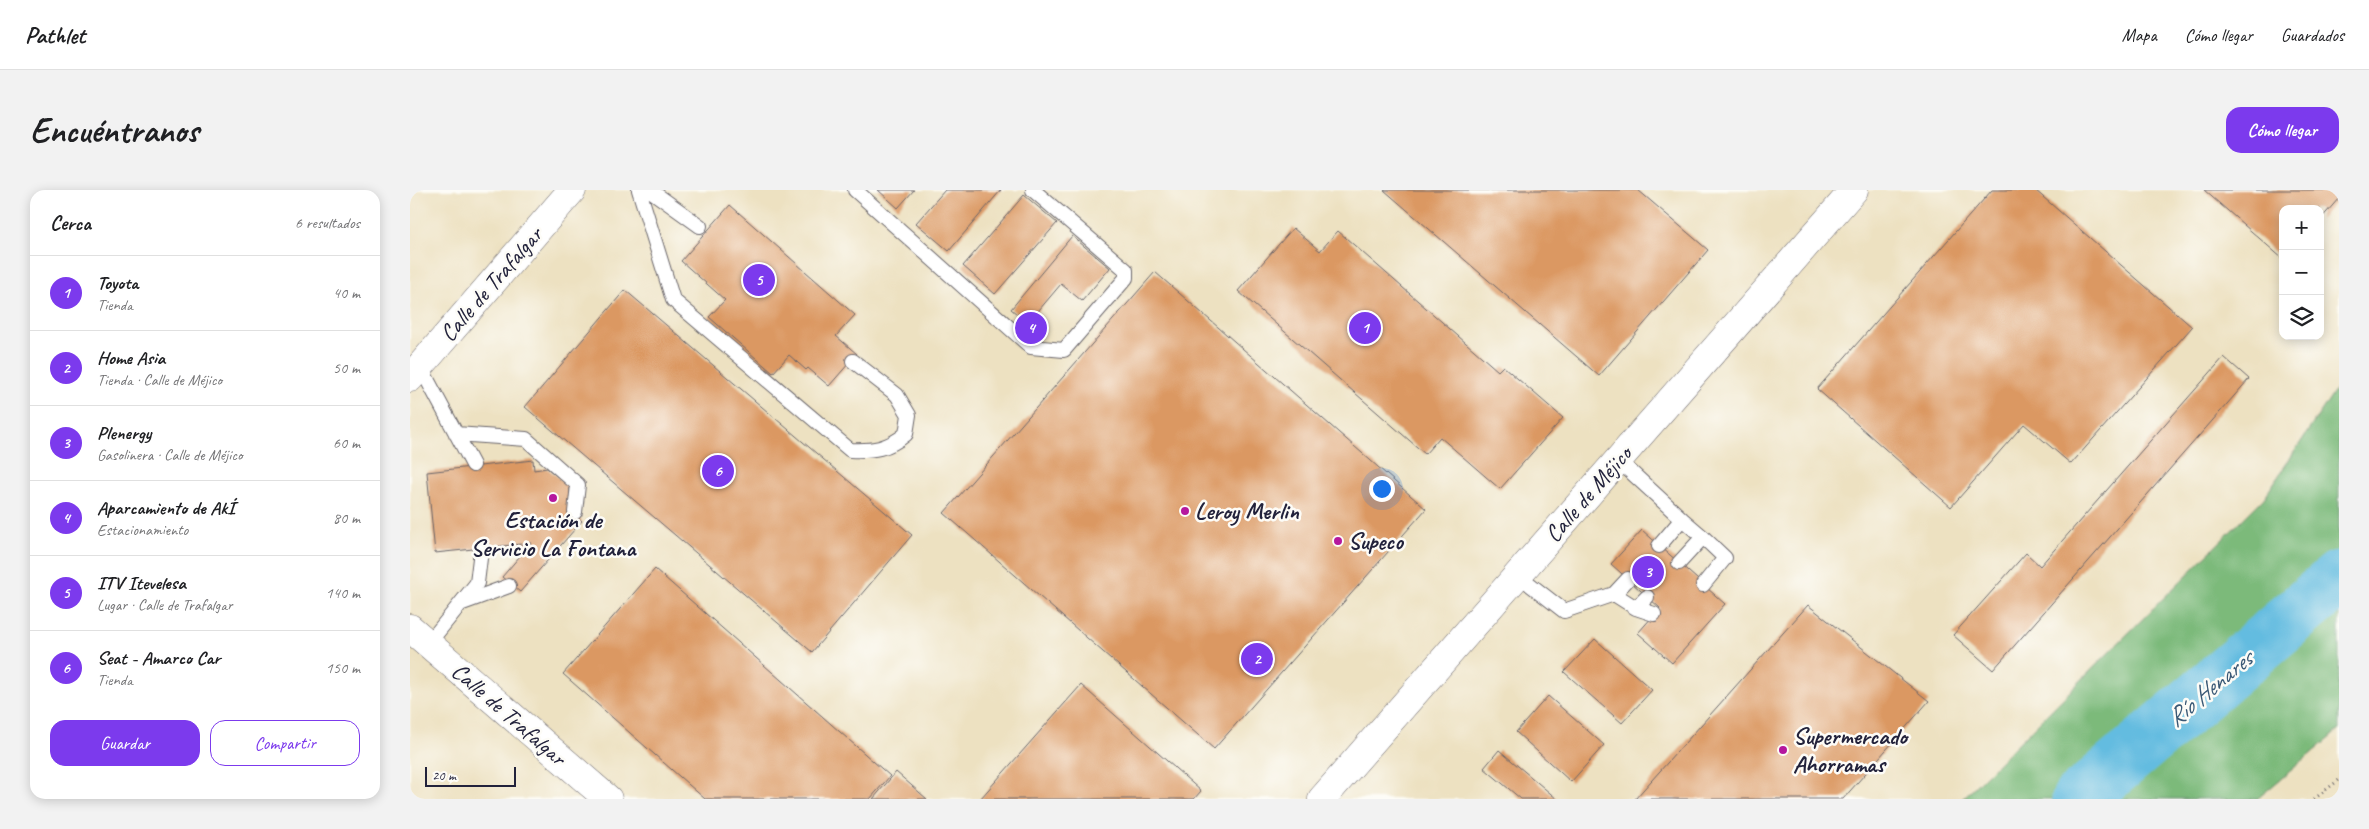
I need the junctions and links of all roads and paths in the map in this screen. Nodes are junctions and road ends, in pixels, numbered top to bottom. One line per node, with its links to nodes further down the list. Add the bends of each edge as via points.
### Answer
1 (572, 190): 9 (street, Calle de Trafalgar)
2 (639, 190): 8 (lane, via 673,300 850,450 872,451 892,445 906,434 909,415 897,395)
3 (650, 190): 7 (lane)
4 (855, 190): 5 (lane, via 1032,347 1064,350 1126,278 1126,270)
5 (1033, 190)
6 (1854, 190): 11 (street, Calle de Méjico)
7 (700, 226)
8 (853, 361)
9 (415, 372): 10 (lane)
10 (456, 434): 12 (lane); 13 (lane, via 526,439 578,485)
11 (1618, 460): 14 (lane); 19 (street, Calle de Méjico)
12 (473, 465)
13 (575, 512)
14 (1682, 519): 15 (lane); 16 (lane)
15 (1703, 537): 18 (lane); 21 (lane, via 1725,558)
16 (1659, 546)
17 (482, 550): 25 (lane, via 477,583)
18 (1679, 563)
19 (1518, 575): 23 (lane, via 1564,611); 31 (street, Calle de Méjico)
20 (1628, 579): 23 (lane)
21 (1703, 585)
22 (509, 586): 25 (lane)
23 (1614, 594): 26 (lane)
24 (1647, 596): 26 (lane)
25 (459, 605): 28 (lane)
26 (1636, 608): 27 (lane)
27 (1654, 614)
28 (419, 636): 30 (street, Calle de Trafalgar)
29 (2339, 780): 32 (path)
30 (608, 799)
31 (1322, 799)
32 (2314, 799)

